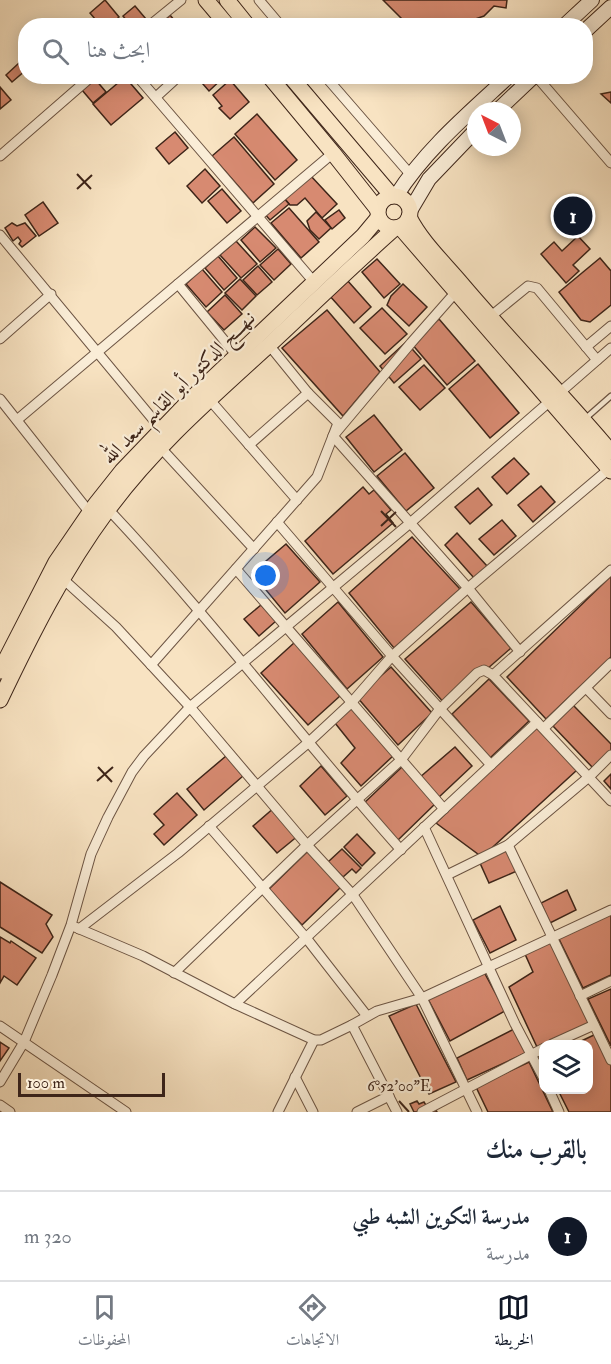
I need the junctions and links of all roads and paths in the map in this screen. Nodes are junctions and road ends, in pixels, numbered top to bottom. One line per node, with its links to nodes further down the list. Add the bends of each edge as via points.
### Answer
1 (181, 0): 7 (street)
2 (206, 0): 8 (main road)
3 (227, 0): 9 (main road)
4 (259, 0): 10 (street)
5 (592, 0): 11 (main road)
6 (611, 7): 12 (main road)
7 (159, 18)
8 (221, 18)
9 (242, 18)
10 (274, 18)
11 (573, 18)
12 (593, 23)
13 (83, 84): 26 (street)
14 (144, 84): 22 (street)
15 (170, 84): 22 (street)
16 (276, 84): 25 (main road)
17 (297, 84): 29 (main road)
18 (332, 84): 28 (street)
19 (500, 84): 28 (main road)
20 (526, 84): 23 (main road)
21 (542, 84): 27 (street)
22 (156, 97): 31 (street)
23 (507, 102)
24 (467, 139): 32 (main road, via 429,179)
25 (333, 153): 30 (main road); 31 (street)
26 (0, 156)
27 (611, 163)
28 (410, 174): 29 (main road)
29 (394, 196): 30 (main road, via 381,202); 32 (main road, via 404,200)
30 (378, 214): 32 (main road, via 385,225); 36 (main road, نـهـــج الدكتور أبو القاسم سعد الله, via 363,236)
31 (258, 217): 36 (street); 37 (street)
32 (403, 221): 34 (main road, نـهـــج الدكتور أبو القاسم سعد الله); 35 (main road); 40 (main road)
33 (0, 235): 39 (street)
34 (369, 252): 35 (main road, via 393,244); 43 (main road, نـهـــج الدكتور أبو القاسم سعد الله)
35 (422, 255): 38 (main road)
36 (314, 282): 47 (main road, نـهـــج الدكتور أبو القاسم سعد الله)
37 (178, 284): 46 (street); 47 (street)
38 (456, 293): 50 (main road); 57 (street)
39 (51, 294): 42 (street); 46 (street)
40 (490, 317): 44 (street, via 528,286 537,288); 50 (main road)
41 (611, 326): 44 (street)
42 (0, 339)
43 (269, 345): 49 (street); 53 (main road, نـهـــج الدكتور أبو القاسم سعد الله)
44 (586, 347): 48 (street)
45 (611, 348): 48 (street)
46 (99, 352): 54 (street); 56 (street)
47 (237, 356): 56 (main road, نـهـــج الدكتور أبو القاسم سعد الله)
48 (597, 360): 50 (street)
49 (308, 393): 57 (street, via 338,423); 59 (street)
50 (554, 396): 55 (main road); 66 (street)
51 (611, 396): 55 (lane)
52 (0, 399): 54 (street)
53 (209, 399): 59 (street); 60 (main road, نـهـــج الدكتور أبو القاسم سعد الله)
54 (17, 420): 64 (street)
55 (578, 425): 58 (main road); 61 (main road)
56 (161, 429): 64 (main road, نـهـــج الدكتور أبو القاسم سعد الله)
57 (333, 436): 62 (street, via 317,477); 66 (street)
58 (606, 443)
59 (249, 445): 62 (street)
60 (160, 447): 63 (main road, نـهـــج الدكتور أبو القاسم سعد الله); 67 (street)
61 (610, 470): 72 (street)
62 (297, 500): 65 (street)
63 (108, 510): 70 (main road, نـهـــج الدكتور أبو القاسم سعد الله); 73 (street)
64 (90, 513): 80 (main road, نـهـــج الدكتور أبو القاسم سعد الله, via 47,576)
65 (277, 522): 67 (street); 71 (street)
66 (409, 524): 71 (street); 72 (street)
67 (254, 549): 68 (street)
68 (236, 569): 73 (street); 74 (street)
69 (611, 570): 75 (street)
70 (63, 579): 79 (street); 83 (main road, نـهـــج الدكتور أبو القاسم سعد الله)
71 (333, 587): 74 (street); 76 (street)
72 (468, 588): 75 (street); 76 (street)
73 (200, 610): 77 (street); 79 (street)
74 (286, 625): 77 (street); 84 (street)
75 (520, 652): 81 (street)
76 (392, 656): 84 (street); 86 (street)
77 (242, 663): 85 (street); 89 (street)
78 (611, 663): 82 (street)
79 (151, 665): 85 (street)
80 (0, 671)
81 (493, 675): 86 (street, via 484,670 477,673); 88 (street)
82 (586, 688): 87 (street); 88 (street)
83 (0, 700)
84 (352, 702): 89 (street); 91 (street)
85 (190, 707): 94 (street); 107 (street, via 144,756 117,799 91,854)
86 (439, 710): 91 (street); 92 (street)
87 (611, 714)
88 (541, 725): 92 (street); 93 (street)
89 (309, 742): 94 (street); 95 (street)
90 (611, 755): 93 (street)
91 (401, 760): 95 (street); 97 (street)
92 (490, 765): 97 (street)
93 (590, 776): 96 (street); 101 (street)
94 (258, 785): 98 (street); 100 (street)
95 (358, 801): 100 (street); 102 (street)
96 (611, 801)
97 (444, 809): 99 (street)
98 (209, 826): 104 (street); 107 (street)
99 (424, 827): 102 (street); 103 (street)
100 (307, 845): 104 (street); 105 (street)
101 (508, 845): 103 (street); 109 (street)
102 (401, 850): 105 (street)
103 (447, 875): 110 (street)
104 (263, 888): 108 (street); 111 (street)
105 (353, 895): 108 (street); 114 (street)
106 (611, 910): 109 (street)
107 (75, 927): 111 (street); 122 (street)
108 (307, 939): 115 (street); 116 (street)
109 (553, 939): 110 (street); 113 (street)
110 (490, 968): 114 (street); 124 (street)
111 (174, 973): 115 (street)
112 (611, 981): 113 (street)
113 (580, 996): 118 (street)
114 (422, 998): 116 (street); 129 (street)
115 (235, 1004): 120 (street)
116 (367, 1016): 117 (street)
117 (352, 1025): 120 (street); 131 (street)
118 (594, 1025): 121 (street); 125 (street)
119 (0, 1026): 122 (street)
120 (314, 1040): 127 (street)
121 (561, 1040)
122 (24, 1042): 128 (street); 134 (street)
123 (539, 1050): 124 (street)
124 (531, 1054): 126 (street); 129 (street)
125 (611, 1059)
126 (539, 1071)
127 (295, 1077): 135 (street); 136 (street)
128 (0, 1082)
129 (466, 1089): 139 (street); 140 (street)
130 (551, 1094): 141 (street)
131 (389, 1096): 137 (street); 138 (street)
132 (0, 1105): 133 (street)
133 (10, 1112)
134 (126, 1112)
135 (278, 1112)
136 (313, 1112)
137 (357, 1112)
138 (397, 1112)
139 (422, 1112)
140 (477, 1112)
141 (560, 1112)

